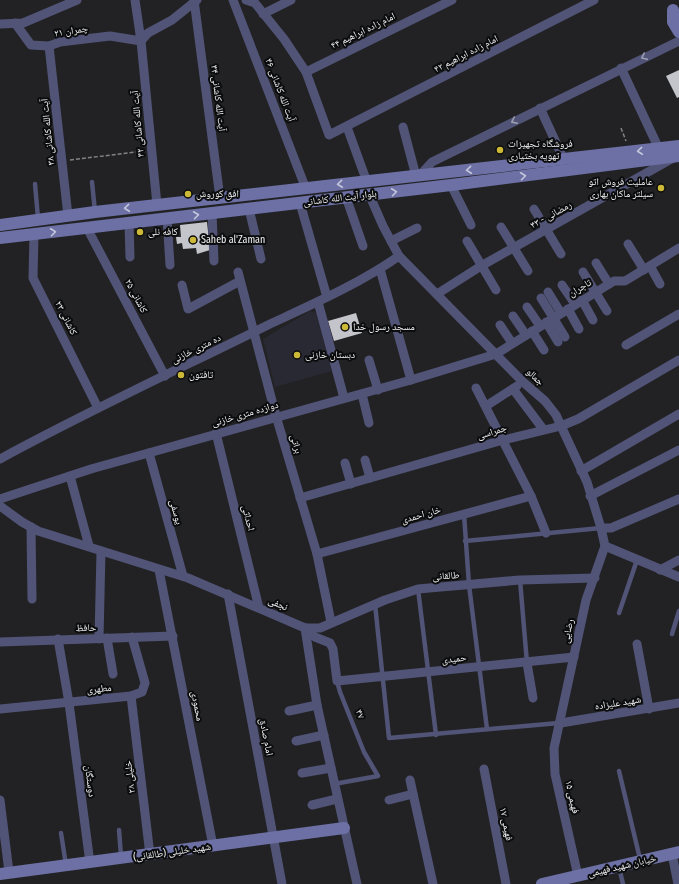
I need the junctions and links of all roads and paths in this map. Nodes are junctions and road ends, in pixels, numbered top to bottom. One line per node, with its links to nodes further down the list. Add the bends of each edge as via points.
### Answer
1 (135, 0): 14 (street, آیت الله کاشانی ۴۲)
2 (195, 0): 14 (street, via 172,20 148,33); 37 (street, آیت الله کاشانی ۴۴)
3 (234, 0): 34 (street, آیت الله کاشانی ۴۶)
4 (246, 0): 10 (street, via 255,3)
5 (290, 0): 10 (street)
6 (452, 0): 18 (street, امام زاده ابراهیم ۴۴)
7 (594, 0): 20 (street, امام زاده ابراهیم ۴۲)
8 (71, 1): 11 (street, via 24,23)
9 (673, 8): 13 (main road, via 673,22)
10 (264, 14): 18 (street)
11 (15, 23): 12 (street); 16 (street, چمران ۲۱, via 31,45)
12 (0, 24)
13 (679, 32)
14 (142, 41): 16 (street, چمران ۲۱, via 110,36 60,42); 24 (street, آیت الله کاشانی ۴۲)
15 (679, 41): 17 (street, one-way to 17)
16 (49, 46): 28 (street, آیت الله کاشانی ۳۸)
17 (621, 68): 19 (street); 23 (street)
18 (306, 72): 20 (street, امام زاده ابراهیم ۴۲, via 329,135)
19 (540, 108): 27 (street); 29 (street, one-way to 29, via 432,162)
20 (348, 127): 31 (street)
21 (403, 127): 29 (street)
22 (621, 128): 25 (path)
23 (660, 149): 25 (main road, بلوار آیت الله کاشانی, one-way to 25); 26 (main road, بلوار آیت الله کاشانی)
24 (151, 150): 28 (path); 39 (street, آیت الله کاشانی ۴۲)
25 (631, 152): 27 (main road, بلوار آیت الله کاشانی)
26 (678, 153): 33 (main road, بلوار آیت الله کاشانی, one-way to 26); 53 (street, رمضانی - ۴۳)
27 (564, 160): 29 (main road, بلوار آیت الله کاشانی, one-way to 29)
28 (62, 161): 44 (street, آیت الله کاشانی ۳۸)
29 (418, 175): 31 (main road, بلوار آیت الله کاشانی)
30 (92, 182): 42 (lane)
31 (367, 182): 34 (main road, بلوار آیت الله کاشانی, one-way to 34); 35 (main road)
32 (35, 184): 46 (lane)
33 (451, 185): 35 (main road, بلوار آیت الله کاشانی, one-way to 33); 49 (street)
34 (306, 189): 37 (main road, بلوار آیت الله کاشانی)
35 (369, 194): 36 (main road, بلوار آیت الله کاشانی); 56 (street, جمالو)
36 (346, 197): 38 (main road, بلوار آیت الله کاشانی); 59 (street)
37 (220, 198): 39 (main road, بلوار آیت الله کاشانی)
38 (300, 203): 40 (main road, بلوار آیت الله کاشانی); 82 (street)
39 (157, 205): 42 (main road, بلوار آیت الله کاشانی, one-way to 42)
40 (249, 208): 43 (main road, بلوار آیت الله کاشانی); 65 (street)
41 (534, 209): 53 (street)
42 (95, 212): 44 (main road, بلوار آیت الله کاشانی)
43 (212, 213): 45 (main road, بلوار آیت الله کاشانی, one-way to 43); 66 (street)
44 (68, 216): 46 (main road, بلوار آیت الله کاشانی)
45 (166, 218): 47 (main road, بلوار آیت الله کاشانی); 68 (street)
46 (38, 220): 48 (main road, بلوار آیت الله کاشانی)
47 (129, 223): 51 (main road, بلوار آیت الله کاشانی); 64 (street)
48 (0, 225)
49 (470, 225)
50 (501, 226): 60 (street)
51 (87, 228): 54 (main road, بلوار آیت الله کاشانی, one-way to 51); 100 (street, کاشانی ۲۵)
52 (417, 228): 56 (street)
53 (546, 230): 60 (street, رمضانی - ۴۳); 62 (street)
54 (34, 234): 55 (main road, بلوار آیت الله کاشانی); 109 (street, کاشانی ۲۳, via 33,278)
55 (0, 238)
56 (391, 241): 63 (street, جمالو)
57 (467, 241): 69 (street)
58 (628, 244): 70 (street)
59 (363, 246)
60 (514, 248): 69 (street, رمضانی - ۴۳); 72 (street)
61 (679, 248): 70 (street, تاجران)
62 (561, 254)
63 (399, 256): 71 (street, ده متری خازنی); 80 (street, جمالو)
64 (130, 257)
65 (261, 260)
66 (214, 261)
67 (596, 263): 74 (street)
68 (170, 265)
69 (481, 266): 78 (street); 80 (street, رمضانی - ۴۳)
70 (647, 268): 74 (street, تاجران, via 625,281 614,281); 75 (street)
71 (380, 269): 82 (street, ده متری خازنی); 101 (street)
72 (528, 271)
73 (583, 272): 79 (street)
74 (609, 284): 79 (street, تاجران)
75 (660, 284)
76 (182, 285): 92 (street, براتی, via 188,309 239,276)
77 (562, 285): 88 (street)
78 (496, 290)
79 (596, 292): 85 (street); 88 (street, تاجران)
80 (437, 294): 97 (street, جمالو)
81 (545, 295): 88 (street)
82 (327, 297): 83 (street, ده متری خازنی)
83 (318, 302): 92 (street, ده متری خازنی); 107 (street)
84 (527, 307): 88 (street)
85 (607, 311)
86 (679, 314): 95 (street)
87 (513, 316): 88 (street)
88 (554, 317): 89 (street); 91 (street); 93 (street); 94 (street, تاجران); 96 (street)
89 (593, 320)
90 (500, 325): 94 (street)
91 (579, 329)
92 (253, 333): 100 (street, ده متری خازنی); 111 (street, براتی)
93 (561, 339)
94 (512, 344): 97 (street, تاجران)
95 (626, 345)
96 (544, 350)
97 (496, 354): 101 (street, دوازده متری خازنی); 102 (street, جمالو)
98 (370, 360): 105 (street)
99 (679, 360): 113 (street, جمراسی, via 578,419)
100 (165, 376): 109 (street, ده متری خازنی)
101 (411, 380): 105 (street, دوازده متری خازنی)
102 (523, 382): 104 (street); 113 (street, جمالو, via 545,401)
103 (476, 388): 108 (street)
104 (513, 389): 108 (street); 114 (street)
105 (378, 390): 106 (street, دوازده متری خازنی)
106 (362, 394): 107 (street, دوازده متری خازنی); 112 (street)
107 (344, 398): 111 (street, دوازده متری خازنی)
108 (486, 406): 116 (street)
109 (98, 408): 119 (street, ده متری خازنی)
110 (679, 414): 122 (street)
111 (276, 416): 115 (street, دوازده متری خازنی); 128 (street, براتی)
112 (369, 423)
113 (561, 426): 114 (street, جمراسی); 122 (street, جمالو)
114 (543, 429): 116 (street, جمراسی)
115 (216, 434): 118 (street, دوازده متری خازنی); 154 (street, احداثی)
116 (503, 440): 124 (street, جمراسی); 126 (street)
117 (679, 450): 127 (street)
118 (149, 453): 123 (street, دوازده متری خازنی); 145 (street, یوسفی)
119 (0, 458)
120 (365, 460): 124 (street)
121 (345, 463): 125 (street)
122 (581, 472): 127 (street, جمالو, via 587,482)
123 (70, 476): 129 (street, دوازده متری خازنی); 137 (street)
124 (370, 478): 125 (street, جمراسی)
125 (351, 484): 128 (street, جمراسی)
126 (531, 496): 132 (street, خان احمدی); 135 (street)
127 (590, 496): 134 (street, جمالو)
128 (300, 498): 140 (street, براتی)
129 (0, 499)
130 (679, 499): 134 (street, via 611,528)
131 (0, 506): 133 (street, نجفی)
132 (464, 514): 136 (lane); 140 (street, خان احمدی)
133 (31, 527): 137 (street, نجفی); 152 (street)
134 (601, 528): 135 (lane); 138 (street, جمالو)
135 (546, 533): 136 (lane)
136 (465, 541): 149 (lane)
137 (89, 546): 139 (street, نجفی)
138 (605, 546): 141 (street); 147 (street, رضایی)
139 (101, 551): 143 (street, نجفی); 163 (street)
140 (317, 554): 157 (street, براتی)
141 (637, 560): 144 (street); 156 (lane)
142 (679, 560): 144 (street)
143 (160, 570): 145 (street, نجفی); 160 (street, محمودی)
144 (660, 570): 146 (street)
145 (183, 576): 151 (street, نجفی)
146 (679, 577)
147 (595, 578): 148 (street, طالقانی); 166 (street, رضایی, via 586,600)
148 (520, 580): 149 (street, طالقانی); 167 (lane)
149 (469, 585): 150 (street, طالقانی); 168 (lane)
150 (418, 589): 153 (street, طالقانی); 169 (lane)
151 (228, 594): 154 (street, نجفی); 200 (street, امام صادق)
152 (32, 599)
153 (375, 604): 157 (street, طالقانی); 171 (lane)
154 (259, 608): 158 (street, نجفی)
155 (679, 611): 159 (lane)
156 (619, 613)
157 (331, 622): 158 (street, طالقانی, via 320,628)
158 (305, 628): 172 (street, ۴۷, via 315,637 330,644 333,649); 177 (street)
159 (672, 634)
160 (173, 636): 161 (street, حافظ); 201 (street, محمودی)
161 (132, 637): 163 (street, حافظ); 173 (street, via 145,683 142,692)
162 (58, 639): 163 (street, حافظ); 164 (street, حافظ); 175 (street, دوستگان)
163 (103, 639): 170 (street)
164 (0, 642)
165 (637, 644): 179 (street)
166 (574, 657): 167 (street, حمیدی); 181 (street, رضایی)
167 (527, 663): 168 (street, حمیدی); 174 (street)
168 (480, 667): 169 (street, حمیدی); 182 (lane)
169 (430, 673): 171 (street, حمیدی); 183 (lane)
170 (113, 674)
171 (381, 677): 172 (street, حمیدی); 183 (lane, via 389,738)
172 (337, 681): 191 (lane, ۴۷, via 364,752 378,776)
173 (131, 696): 175 (street, مطهری); 203 (street, خلیلی ۲۸)
174 (533, 698)
175 (69, 703): 178 (street, مطهری); 205 (street, دوستگان)
176 (679, 703): 179 (street, شهید علیزاده)
177 (317, 705): 180 (street); 184 (street)
178 (0, 709)
179 (649, 709): 181 (street, شهید علیزاده)
180 (289, 711)
181 (561, 723): 182 (lane); 210 (street, فهیمی ۱۵, via 553,760)
182 (487, 729): 183 (lane)
183 (436, 735)
184 (324, 736): 185 (street); 186 (street)
185 (296, 741)
186 (331, 768): 189 (street); 191 (street)
187 (484, 769): 215 (street, فهیمی ۱۷)
188 (619, 772): 206 (lane)
189 (302, 773)
190 (410, 780): 192 (street)
191 (334, 784): 194 (street)
192 (413, 794): 195 (street); 214 (street)
193 (0, 800): 209 (street)
194 (337, 800): 196 (street); 197 (street)
195 (389, 800)
196 (312, 805)
197 (344, 828): 200 (main road, شهید خلیلی (طالقانی)); 213 (street)
198 (119, 830): 204 (lane)
199 (62, 833): 207 (lane)
200 (274, 837): 201 (main road, شهید خلیلی (طالقانی)); 212 (street, امام صادق)
201 (213, 846): 203 (main road, شهید خلیلی (طالقانی))
202 (675, 853): 206 (main road, خیابان شهید فهیمی); 218 (street)
203 (150, 855): 204 (main road, شهید خلیلی (طالقانی))
204 (122, 858): 205 (main road, شهید خلیلی (طالقانی))
205 (90, 862): 207 (main road, شهید خلیلی (طالقانی))
206 (641, 862): 208 (main road, خیابان شهید فهیمی)
207 (66, 866): 209 (main road, شهید خلیلی (طالقانی))
208 (619, 867): 210 (main road, خیابان شهید فهیمی); 217 (lane)
209 (4, 873)
210 (578, 876): 211 (main road, خیابان شهید فهیمی)
211 (565, 881): 216 (main road, خیابان شهید فهیمی)
212 (282, 884)
213 (357, 884)
214 (433, 884)
215 (506, 884)
216 (542, 884)
217 (623, 884)
218 (678, 884)

